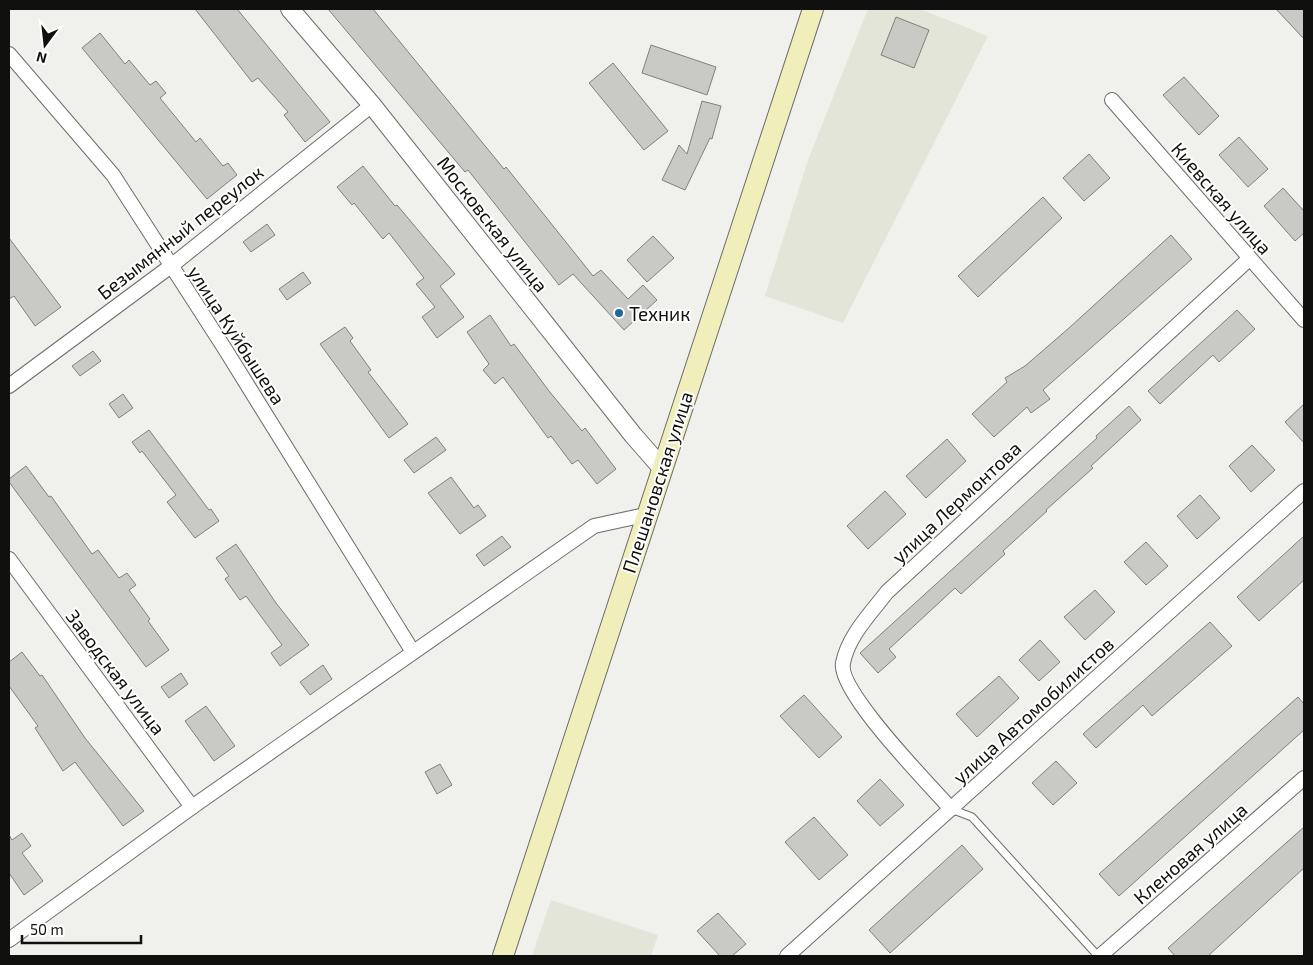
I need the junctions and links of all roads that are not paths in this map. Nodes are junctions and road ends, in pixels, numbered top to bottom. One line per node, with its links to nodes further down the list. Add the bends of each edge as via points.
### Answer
1 (290, 9): 5 (street, Московская улица)
2 (813, 9): 10 (main road, Плешановская улица)
3 (9, 54): 7 (street, улица Куйбышева, via 113,175)
4 (1112, 100): 6 (street, Киевская улица)
5 (372, 105): 7 (street, Безымянный переулок); 10 (street, Московская улица)
6 (1249, 258): 8 (street, Киевская улица); 17 (street, улица Лермонтова, via 887,592 848,645 842,665 846,680 869,716)
7 (171, 266): 9 (street, Безымянный переулок); 14 (street, улица Куйбышева)
8 (1304, 320)
9 (9, 386)
10 (661, 467): 12 (main road, Плешановская улица)
11 (1304, 491): 17 (street, улица Автомобилистов)
12 (645, 515): 14 (street, via 594,526); 19 (main road, Плешановская улица)
13 (9, 559): 16 (street, Заводская улица)
14 (413, 652): 16 (street)
15 (1304, 778): 21 (street, Кленовая улица)
16 (192, 807): 18 (street)
17 (951, 808): 20 (street, улица Автомобилистов); 21 (lane, via 972,817)
18 (9, 938)
19 (503, 956)
20 (787, 956)
21 (1099, 956)

